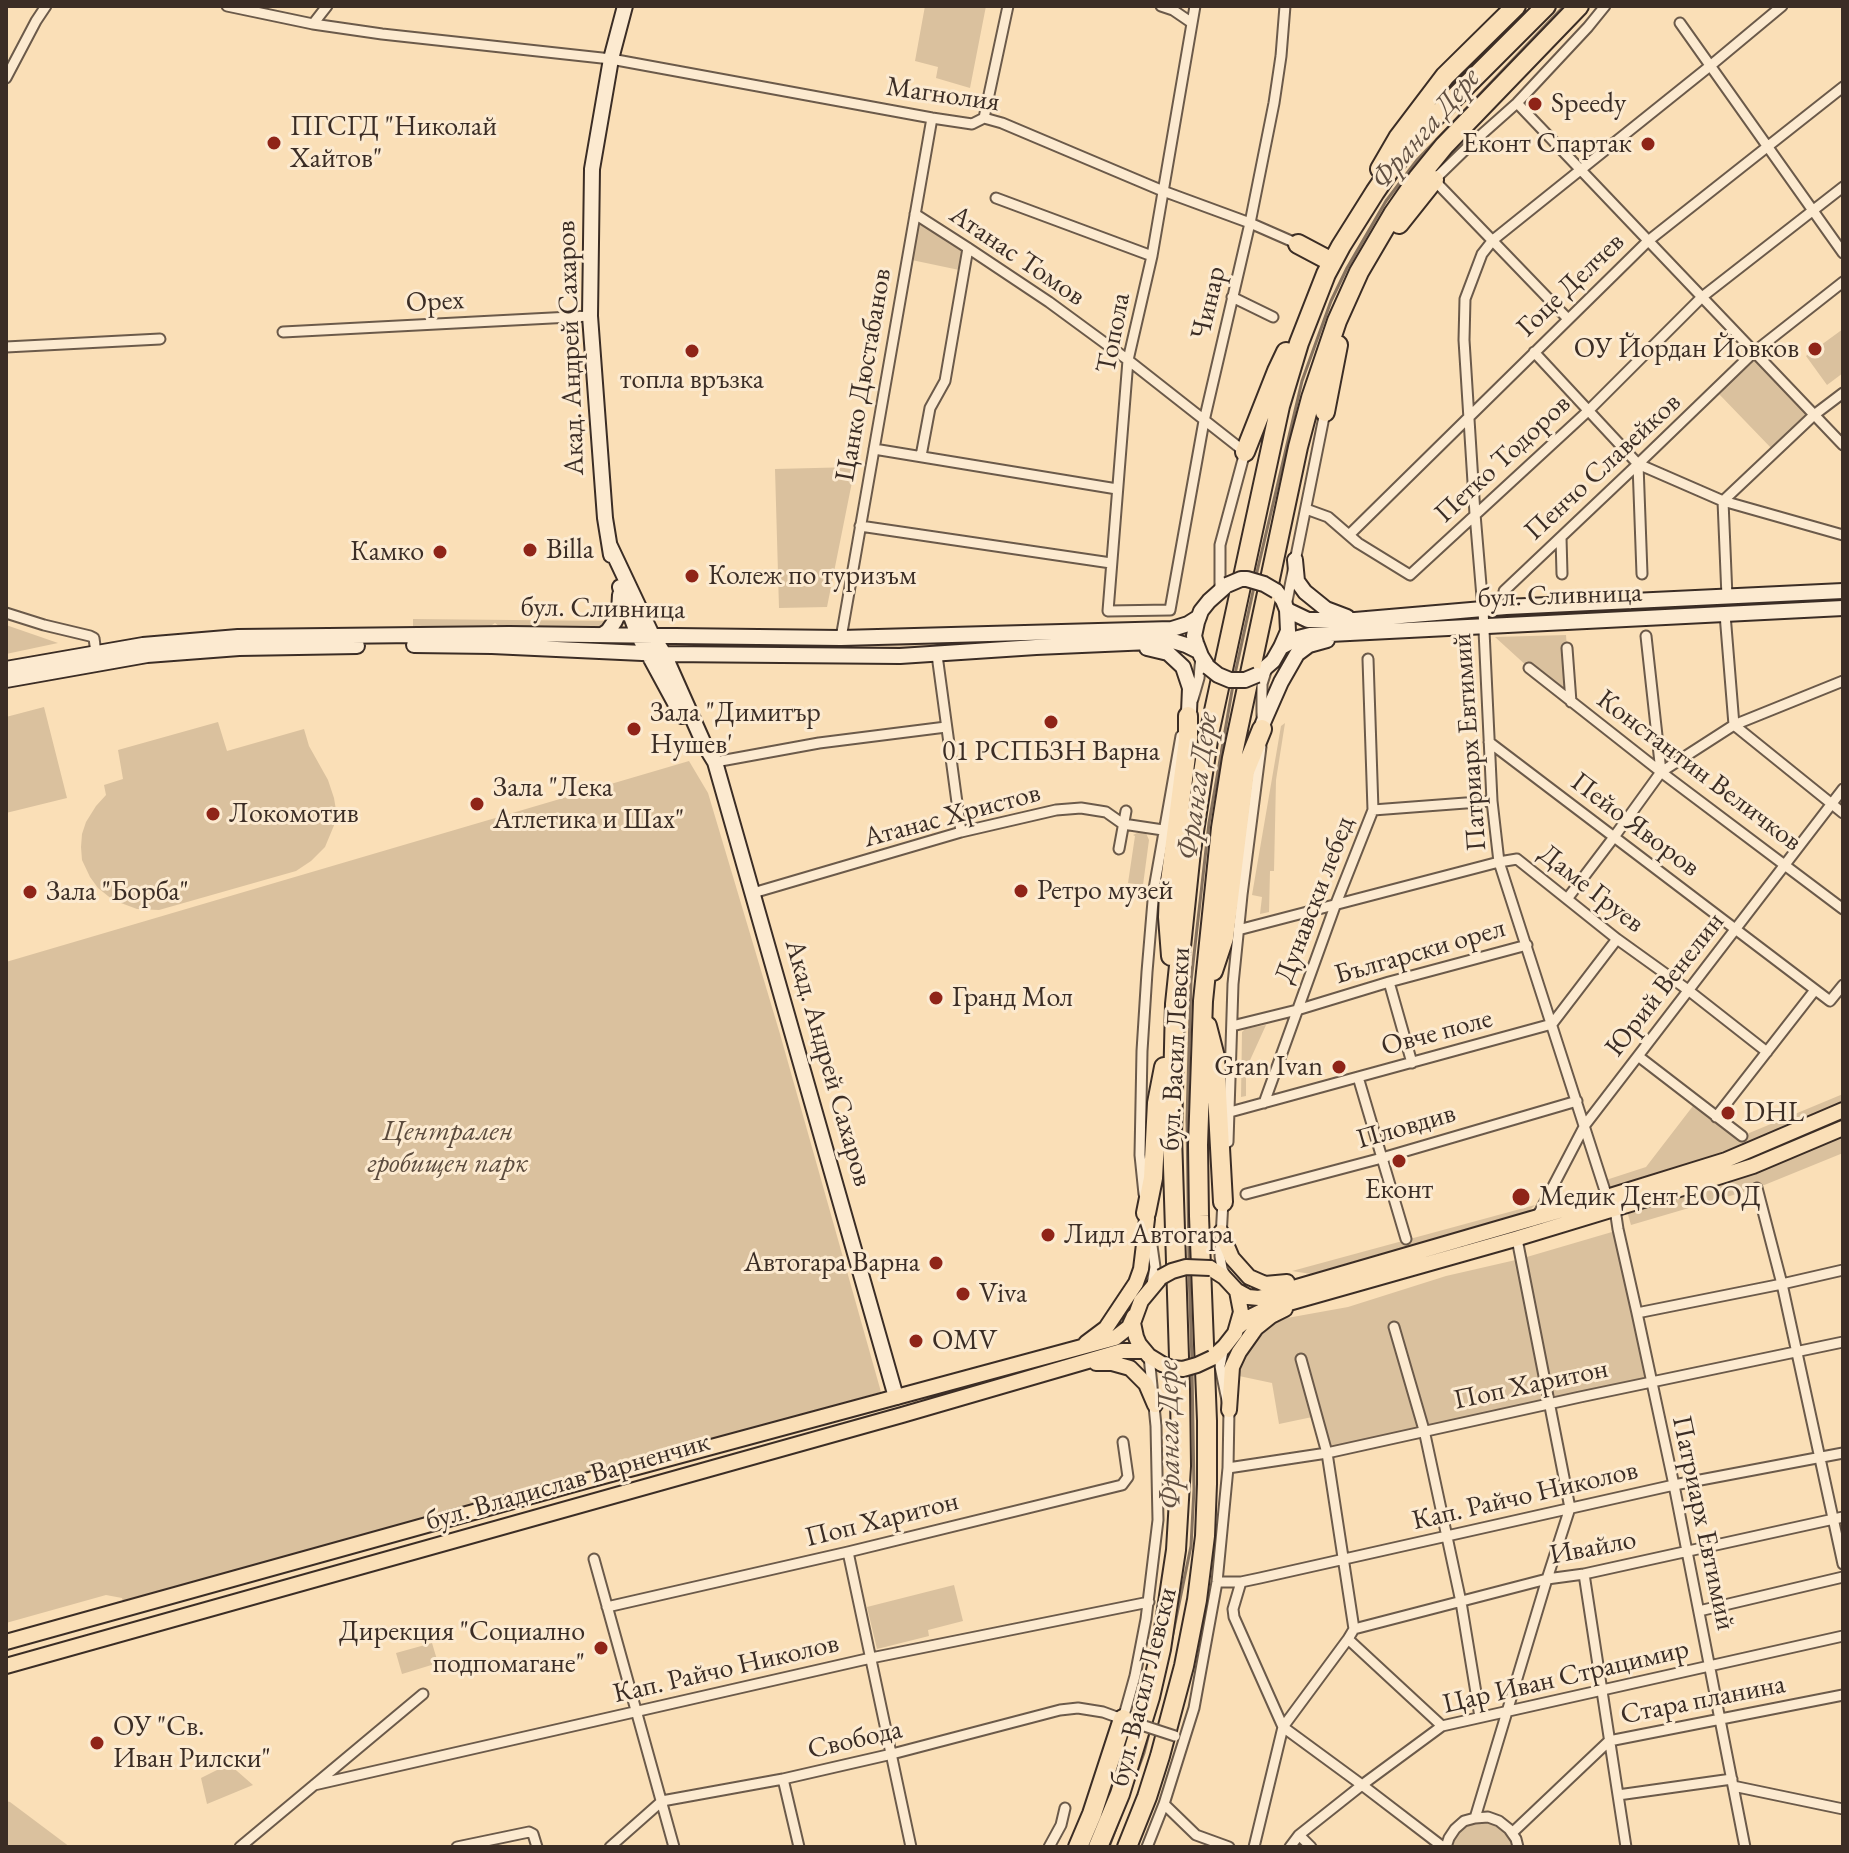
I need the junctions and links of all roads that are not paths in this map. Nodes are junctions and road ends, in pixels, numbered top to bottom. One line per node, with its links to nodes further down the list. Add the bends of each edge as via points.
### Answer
1 (46, 6): 21 (street)
2 (327, 6): 18 (street)
3 (625, 6): 19 (main road, Акад. Андрей Сахаров)
4 (1008, 6): 25 (street)
5 (1161, 6): 16 (street)
6 (1195, 6): 16 (street, Топола)
7 (1285, 6): 34 (street, Чинар, via 1274,103)
8 (1546, 6): 41 (highway, бул. Васил Левски, via 1414,141)
9 (1579, 6): 42 (highway, бул. Васил Левски, via 1429,164)
10 (1605, 6): 23 (street)
11 (1775, 6): 15 (street)
12 (1782, 6): 15 (street, Патриарх Евтимий)
13 (231, 7): 18 (street, Магнолия)
14 (1513, 8): 41 (highway, via 1419,109 1389,152)
15 (1769, 16): 20 (street, Патриарх Евтимий)
16 (1192, 23): 30 (street, Топола)
17 (1680, 23): 20 (street)
18 (313, 24): 19 (street, Магнолия)
19 (611, 59): 24 (street, Магнолия); 47 (main road, Акад. Андрей Сахаров, via 592,169)
20 (1710, 66): 26 (street); 27 (street, Патриарх Евтимий)
21 (6, 78)
22 (1843, 87): 26 (street, Гоце Делчев)
23 (1517, 103): 27 (street); 28 (street)
24 (932, 118): 25 (street, Магнолия, via 972,124); 33 (street, Цанко Дюстабанов)
25 (984, 118): 30 (street, Магнолия)
26 (1768, 147): 32 (street); 36 (street, Гоце Делчев)
27 (1581, 170): 35 (street, Патриарх Евтимий); 36 (street)
28 (1434, 180): 35 (street); 42 (highway)
29 (1843, 187): 32 (street, Петко Тодоров)
30 (1163, 191): 34 (street, Магнолия); 40 (street, Топола)
31 (996, 198): 40 (street)
32 (1812, 209): 39 (street); 46 (street, Петко Тодоров)
33 (915, 214): 38 (street, Атанас Томов); 63 (street, Цанко Дюстабанов)
34 (1250, 223): 37 (street, Магнолия); 45 (street, Чинар)
35 (1493, 240): 49 (street); 59 (street, Патриарх Евтимий, via 1465,299)
36 (1648, 241): 46 (street); 49 (street, Гоце Делчев)
37 (1298, 244): 41 (highway)
38 (968, 248): 55 (street, Атанас Томов); 65 (street, via 945,381 930,408)
39 (1843, 253)
40 (1152, 256): 55 (street, Топола)
41 (1333, 261): 64 (highway, via 1277,371); 150 (highway, бул. Васил Левски, via 1280,406 1209,734)
42 (1359, 272): 44 (highway, бул. Васил Левски)
43 (1843, 282): 54 (street, Пенчо Славейков)
44 (1350, 291): 58 (highway); 149 (highway, бул. Васил Левски, via 1298,447 1243,701 1221,828)
45 (1232, 297): 48 (street); 61 (street, Чинар)
46 (1702, 297): 54 (street); 57 (street, Петко Тодоров)
47 (590, 316): 50 (street, Орех); 75 (main road, Акад. Андрей Сахаров)
48 (1273, 317)
49 (1568, 319): 53 (street, Гоце Делчев)
50 (283, 332)
51 (160, 339): 52 (street)
52 (6, 347)
53 (1534, 352): 57 (street); 59 (street, Гоце Делчев)
54 (1754, 352): 60 (street); 66 (street, Пенчо Славейков)
55 (1128, 360): 61 (street, Атанас Томов); 67 (street, Топола)
56 (1843, 393): 60 (street)
57 (1588, 411): 66 (street); 70 (street, Петко Тодоров)
58 (1325, 412): 69 (street)
59 (1470, 415): 70 (street, Патриарх Евтимий); 72 (street, Гоце Делчев)
60 (1814, 415): 62 (street); 68 (street)
61 (1204, 421): 64 (street, Атанас Томов); 88 (street, Чинар)
62 (1843, 445)
63 (874, 449): 65 (street); 71 (street, Цанко Дюстабанов)
64 (1245, 452): 80 (street, via 1220,545)
65 (921, 456): 67 (street)
66 (1638, 464): 68 (street); 74 (street, Пенчо Славейков); 79 (street)
67 (1117, 489): 77 (street, Топола)
68 (1723, 501): 73 (street); 84 (street)
69 (1306, 509): 72 (street, via 1328,517); 76 (street)
70 (1475, 514): 72 (street, Петко Тодоров, via 1410,575); 87 (street, Патриарх Евтимий)
71 (860, 526): 77 (street); 97 (street, Цанко Дюстабанов)
72 (1349, 535)
73 (1843, 535)
74 (1561, 537): 78 (street); 82 (street, Пенчо Славейков)
75 (610, 546): 81 (main road, Акад. Андрей Сахаров); 95 (main road, Акад. Андрей Сахаров)
76 (1295, 560): 85 (street); 92 (main road, via 1297,581 1305,592)
77 (1111, 563): 88 (street, Топола, via 1108,611)
78 (1562, 574)
79 (1642, 574)
80 (1224, 587): 85 (main road, bridge, via 1241,579 1259,582 1276,591); 91 (main road)
81 (622, 591): 94 (main road, via 615,621); 95 (main road, Акад. Андрей Сахаров)
82 (1504, 591)
83 (1843, 591): 84 (main road, бул. Сливница)
84 (1727, 597): 87 (main road, бул. Сливница)
85 (1286, 608): 92 (main road, бул. Сливница, via 1301,618); 100 (main road, via 1288,631)
86 (1843, 608): 90 (main road, бул. Сливница)
87 (1483, 609): 92 (main road, бул. Сливница); 93 (street, Патриарх Евтимий)
88 (1170, 610)
89 (6, 613): 102 (street, via 92,637)
90 (1725, 614): 93 (main road, бул. Сливница); 117 (street)
91 (1199, 617): 98 (main road, бул. Сливница, via 1172,629); 107 (main road, via 1194,636)
92 (1355, 626): 93 (main road, бул. Сливница); 100 (main road, бул. Сливница, via 1304,636); 118 (main road, via 1300,651)
93 (1484, 626): 120 (street, Патриарх Евтимий)
94 (602, 635): 95 (main road, бул. Сливница); 102 (main road, бул. Сливница, via 238,637)
95 (645, 635): 97 (main road, бул. Сливница); 103 (main road, Акад. Андрей Сахаров); 104 (main road, Акад. Андрей Сахаров)
96 (1646, 636): 123 (street)
97 (841, 638): 98 (main road, бул. Сливница)
98 (1000, 642): 99 (main road, бул. Сливница); 106 (main road, бул. Сливница)
99 (1115, 644): 107 (main road, бул. Сливница, via 1173,641); 116 (main road, via 1163,651 1179,661 1190,683)
100 (1281, 647): 111 (main road)
101 (1567, 648): 115 (street)
102 (96, 653): 110 (main road, бул. Сливница)
103 (648, 654): 104 (main road, бул. Сливница); 112 (main road, бул. Сливница, via 479,646 239,648 147,655); 121 (main road, Акад. Андрей Сахаров, via 689,728)
104 (664, 654): 105 (main road, бул. Сливница); 114 (main road, Акад. Андрей Сахаров)
105 (702, 655): 106 (main road, бул. Сливница); 114 (main road, via 683,668)
106 (937, 655): 119 (street)
107 (1202, 658): 111 (main road, bridge, via 1230,680 1245,680); 116 (street)
108 (1368, 659): 127 (street, Дунавски лебед)
109 (1529, 668): 115 (street, Константин Величков)
110 (6, 669)
111 (1262, 670): 118 (street)
112 (6, 680)
113 (1843, 681): 117 (street)
114 (683, 698): 121 (main road, Акад. Андрей Сахаров)
115 (1571, 702): 123 (street, Константин Величков)
116 (1189, 714): 131 (street); 150 (highway, via 1168,908)
117 (1734, 725): 123 (street); 126 (street)
118 (1262, 726): 142 (street); 149 (highway, via 1245,771 1224,938)
119 (946, 727): 122 (street); 132 (street)
120 (1489, 742): 125 (street, Патриарх Евтимий); 133 (street, Пейо Яворов)
121 (704, 744): 122 (main road, Акад. Андрей Сахаров)
122 (715, 762): 137 (main road, Акад. Андрей Сахаров)
123 (1661, 772): 133 (street); 136 (street, Константин Величков)
124 (1843, 789): 126 (street, Юрий Венелин)
125 (1492, 801): 127 (street); 135 (street, Патриарх Евтимий)
126 (1832, 804): 129 (street); 136 (street, Юрий Венелин)
127 (1373, 810): 139 (street, Дунавски лебед)
128 (1126, 811): 130 (street)
129 (1843, 813)
130 (1123, 824): 131 (street, Атанас Христов); 132 (street, Атанас Христов, via 1106,812 1081,808); 134 (street)
131 (1163, 830): 171 (street, via 1142,1051 1140,1155)
132 (961, 832): 137 (street, Атанас Христов)
133 (1614, 837): 138 (street); 141 (street, Пейо Яворов)
134 (1119, 849)
135 (1499, 862): 138 (street, Даме Груев, via 1517,859); 139 (street); 144 (street, Патриарх Евтимий)
136 (1785, 864): 140 (street, Константин Величков); 141 (street, Юрий Венелин)
137 (753, 893): 193 (main road, Акад. Андрей Сахаров)
138 (1567, 899): 143 (street, Даме Груев)
139 (1335, 906): 142 (street); 151 (street, Дунавски лебед)
140 (1843, 909)
141 (1736, 928): 147 (street, Юрий Венелин); 148 (street, Пейо Яворов)
142 (1238, 930): 153 (street)
143 (1617, 939): 147 (street, Даме Груев); 152 (street)
144 (1527, 945): 145 (street, Български орел); 152 (street, Патриарх Евтимий)
145 (1389, 982): 151 (street, Български орел); 156 (street)
146 (1843, 985): 148 (street, Пейо Яворов, via 1830,1001)
147 (1688, 990): 154 (street, Даме Груев); 155 (street, Юрий Венелин)
148 (1815, 990): 154 (street)
149 (1203, 1005): 169 (highway, via 1215,1057); 263 (highway, бул. Васил Левски, via 1198,1145 1207,1421 1205,1536 1184,1666 1160,1756)
150 (1175, 1008): 171 (highway, via 1157,1103); 262 (highway, бул. Васил Левски, via 1172,1135 1181,1466 1176,1550 1150,1697)
151 (1297, 1010): 153 (street, Български орел); 159 (street, Дунавски лебед)
152 (1552, 1024): 156 (street, Овче поле); 158 (street, Патриарх Евтимий)
153 (1232, 1026): 161 (street)
154 (1767, 1052): 162 (street)
155 (1638, 1056): 162 (street); 163 (street, Юрий Венелин)
156 (1412, 1063): 157 (street, Овче поле)
157 (1358, 1077): 159 (street, Овче поле); 166 (street)
158 (1577, 1101): 163 (street, Патриарх Евтимий); 166 (street, Пловдив)
159 (1264, 1103): 161 (street, Овче поле)
160 (1843, 1110): 170 (main road)
161 (1230, 1112): 169 (street)
162 (1716, 1117): 165 (street)
163 (1585, 1125): 170 (street, Патриарх Евтимий); 172 (street, Юрий Венелин)
164 (1843, 1128): 170 (main road, via 1753,1166)
165 (1742, 1136)
166 (1382, 1158): 168 (street, Пловдив); 174 (street)
167 (1757, 1188): 179 (street)
168 (1246, 1194)
169 (1223, 1202): 173 (street)
170 (1611, 1203): 172 (main road); 175 (main road); 182 (street, Патриарх Евтимий)
171 (1147, 1216): 178 (street); 189 (main road, via 1136,1283 1106,1328)
172 (1537, 1217): 177 (main road)
173 (1221, 1232): 177 (main road, via 1232,1258 1255,1281); 180 (street, via 1221,1264)
174 (1406, 1239)
175 (1517, 1239): 181 (main road); 194 (street)
176 (1843, 1270): 179 (street)
177 (1320, 1280): 180 (main road, via 1259,1298)
178 (1156, 1282): 180 (main road, bridge, via 1186,1267 1210,1268); 183 (main road)
179 (1782, 1284): 182 (street); 188 (street)
180 (1232, 1286): 184 (main road, via 1241,1312)
181 (1308, 1297): 184 (main road, via 1264,1310); 196 (main road, via 1256,1328 1232,1367)
182 (1637, 1313): 192 (street, Патриарх Евтимий)
183 (1134, 1316): 189 (main road, бул. Владислав Варненчик, via 1115,1338); 190 (main road, via 1136,1337)
184 (1238, 1327): 187 (main road)
185 (1394, 1327): 197 (street)
186 (1843, 1342): 188 (street, Поп Харитон)
187 (1224, 1347): 190 (main road, bridge, via 1212,1358 1183,1369); 196 (street, via 1220,1372)
188 (1797, 1350): 192 (street, Поп Харитон); 201 (street)
189 (1077, 1356): 190 (main road, бул. Владислав Варненчик, via 1122,1351); 193 (main road, бул. Владислав Варненчик); 195 (main road, via 1130,1368 1146,1384); 227 (main road, бул. Владислав Варненчик, via 646,1488)
190 (1152, 1357): 195 (street)
191 (1301, 1359): 199 (street)
192 (1652, 1381): 194 (street, Поп Харитон); 203 (street, Патриарх Евтимий)
193 (896, 1397): 224 (main road, бул. Владислав Варненчик)
194 (1549, 1404): 197 (street, Поп Харитон); 204 (street)
195 (1155, 1405): 217 (street, via 1158,1520)
196 (1229, 1410): 202 (street)
197 (1424, 1430): 199 (street, Поп Харитон); 206 (street)
198 (1123, 1442): 208 (street, Поп Харитон, via 1128,1477 1122,1485)
199 (1327, 1453): 202 (street, Поп Харитон); 210 (street)
200 (1843, 1453): 201 (street, Кап. Райчо Николов)
201 (1819, 1458): 203 (street, Кап. Райчо Николов); 205 (street)
202 (1228, 1468): 215 (street)
203 (1674, 1485): 204 (street, Кап. Райчо Николов); 207 (street, Патриарх Евтимий)
204 (1570, 1508): 206 (street, Кап. Райчо Николов); 214 (street)
205 (1838, 1518): 207 (street, Ивайло); 211 (street)
206 (1447, 1536): 210 (street, Кап. Райчо Николов); 218 (street)
207 (1686, 1551): 212 (street, Ивайло); 220 (street, Патриарх Евтимий)
208 (848, 1552): 219 (street, Поп Харитон); 225 (street)
209 (594, 1559): 219 (street)
210 (1342, 1559): 216 (street, Кап. Райчо Николов); 221 (street)
211 (1843, 1564)
212 (1584, 1574): 214 (street, Ивайло); 228 (street)
213 (1843, 1577): 220 (street)
214 (1547, 1579): 218 (street, Ивайло); 231 (street)
215 (1217, 1582): 216 (street, Кап. Райчо Николов); 238 (street, via 1202,1671)
216 (1241, 1582): 237 (street, via 1234,1617)
217 (1149, 1602): 225 (street, Кап. Райчо Николов); 234 (street)
218 (1461, 1602): 221 (street, Ивайло); 233 (street)
219 (607, 1607): 232 (street)
220 (1699, 1611): 226 (street, Патриарх Евтимий)
221 (1354, 1629): 223 (street)
222 (1843, 1636): 226 (street, Цар Иван Страцимир)
223 (1348, 1639): 236 (street); 237 (street)
224 (6, 1642)
225 (871, 1658): 232 (street, Кап. Райчо Николов); 240 (street)
226 (1710, 1665): 228 (street, Цар Иван Страцимир); 235 (street, Патриарх Евтимий)
227 (6, 1666)
228 (1601, 1689): 231 (street, Цар Иван Страцимир); 239 (street)
229 (423, 1694): 243 (street)
230 (1843, 1695): 235 (street, Стара планина)
231 (1507, 1711): 233 (street, Цар Иван Страцимир); 250 (street)
232 (637, 1713): 243 (street, Кап. Райчо Николов); 246 (street)
233 (1480, 1717): 236 (street, Цар Иван Страцимир)
234 (1126, 1720): 238 (street, Свобода, bridge); 240 (street, Свобода, via 1078,1708 1060,1710); 261 (highway)
235 (1720, 1720): 239 (street, Стара планина); 242 (street, Патриарх Евтимий)
236 (1442, 1726): 244 (street, Цар Иван Страцимир)
237 (1283, 1727): 244 (street); 266 (street)
238 (1180, 1738): 247 (street)
239 (1609, 1741): 245 (street); 251 (street, Стара планина)
240 (892, 1754): 241 (street, Свобода); 259 (street)
241 (783, 1779): 246 (street, Свобода); 258 (street)
242 (1733, 1782): 245 (street); 249 (street); 272 (street, Патриарх Евтимий)
243 (314, 1785): 253 (street)
244 (1362, 1785): 252 (street, Цар Иван Страцимир); 269 (street)
245 (1618, 1795): 271 (street)
246 (662, 1801): 256 (street); 257 (street)
247 (1164, 1804): 264 (street); 265 (street, via 1196,1835)
248 (1065, 1808): 260 (street)
249 (1843, 1809)
250 (1475, 1818): 251 (street, via 1499,1821); 269 (street, via 1455,1829)
251 (1512, 1833): 270 (street)
252 (1299, 1835): 267 (street, Цар Иван Страцимир); 268 (street)
253 (245, 1846)
254 (457, 1847): 255 (street, via 523,1832 533,1834)
255 (537, 1847)
256 (610, 1847)
257 (674, 1847)
258 (799, 1847)
259 (911, 1847)
260 (1049, 1847)
261 (1078, 1847)
262 (1098, 1847)
263 (1127, 1847)
264 (1147, 1847)
265 (1229, 1847)
266 (1254, 1847)
267 (1290, 1847)
268 (1311, 1847)
269 (1445, 1847)
270 (1518, 1847)
271 (1626, 1847)
272 (1745, 1847)

